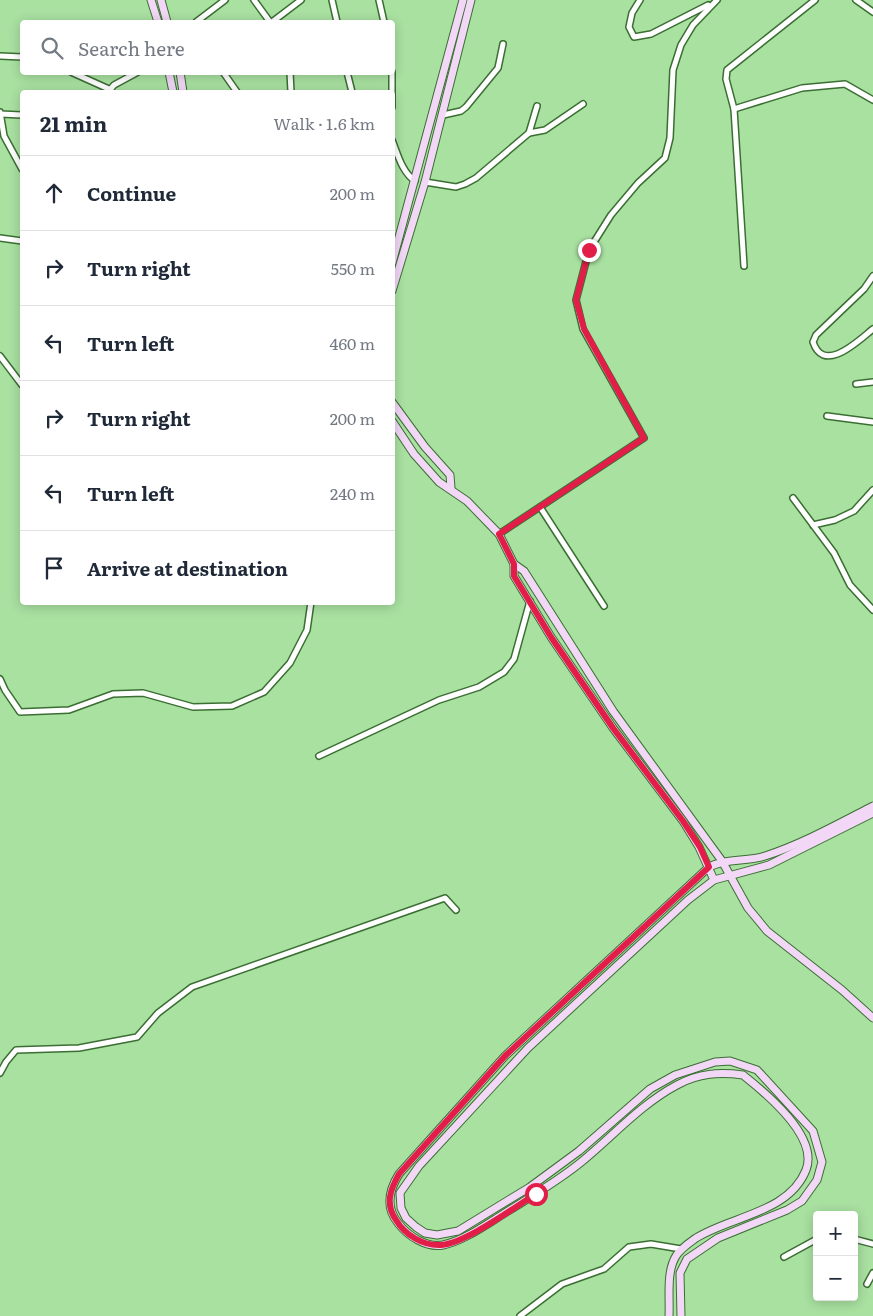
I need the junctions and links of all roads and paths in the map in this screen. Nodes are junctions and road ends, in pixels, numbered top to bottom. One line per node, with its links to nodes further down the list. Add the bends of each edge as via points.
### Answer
1 (151, 0): 15 (street)
2 (161, 0): 16 (street)
3 (225, 0): 17 (street)
4 (254, 0): 18 (street)
5 (301, 0): 19 (street)
6 (332, 0): 20 (street)
7 (379, 0): 21 (street)
8 (464, 0): 51 (street)
9 (471, 0): 47 (street)
10 (640, 0): 13 (street, via 632,13 629,27 634,37 651,34)
11 (815, 0): 44 (street, via 727,70 726,79)
12 (856, 0): 14 (street)
13 (715, 1): 71 (street, via 693,24 681,45 673,70 671,130 665,158 638,183 589,250 576,300 584,329 644,438)
14 (873, 12)
15 (157, 20)
16 (167, 20)
17 (199, 20)
18 (269, 20)
19 (274, 20)
20 (337, 20)
21 (384, 20)
22 (503, 44): 47 (street, via 498,68 466,107)
23 (0, 56): 24 (street)
24 (20, 58)
25 (77, 75): 33 (street)
26 (132, 75): 34 (street)
27 (170, 75): 35 (street)
28 (181, 75): 36 (street)
29 (225, 75): 37 (street)
30 (290, 75): 38 (street)
31 (348, 75): 39 (street)
32 (392, 75): 40 (street)
33 (107, 90)
34 (110, 90)
35 (173, 90)
36 (184, 90)
37 (236, 90)
38 (291, 90)
39 (352, 90)
40 (392, 90)
41 (873, 100): 44 (street, via 846,84 802,88)
42 (583, 104): 48 (street, via 545,130)
43 (537, 106): 48 (street)
44 (734, 109): 56 (street)
45 (0, 113): 46 (street); 50 (street, via 4,136)
46 (20, 115)
47 (442, 115): 52 (street)
48 (529, 133): 52 (street, via 465,184 456,188)
49 (395, 147): 51 (street, via 407,174)
50 (20, 165)
51 (415, 181): 55 (street)
52 (425, 182): 58 (street)
53 (0, 238): 54 (street)
54 (20, 241)
55 (395, 252)
56 (744, 266)
57 (873, 276): 59 (street, via 813,342 820,354 830,356 839,354)
58 (395, 281)
59 (873, 329)
60 (0, 356): 61 (street)
61 (20, 382)
62 (873, 382): 63 (street)
63 (856, 384)
64 (395, 406): 68 (street, via 450,475)
65 (827, 416): 66 (street)
66 (873, 422)
67 (395, 426): 68 (street, via 414,454 439,482)
68 (452, 488): 73 (street)
69 (873, 490): 72 (street, via 854,511)
70 (793, 498): 72 (street)
71 (540, 507): 73 (street); 77 (street)
72 (813, 525): 78 (street, via 834,554 850,585)
73 (499, 534): 74 (street)
74 (514, 564): 75 (street, via 514,576); 83 (street, via 524,571 613,711)
75 (530, 602): 80 (street, via 514,659 504,672 478,687 439,700); 84 (street, via 613,728 683,821)
76 (311, 605): 79 (street, via 307,630 290,663 264,692 232,706 193,707 143,693 113,694 68,710 20,712)
77 (604, 606)
78 (873, 610)
79 (0, 679)
80 (319, 756)
81 (873, 806): 83 (street, via 779,851 756,859)
82 (873, 813): 85 (street, via 769,864)
83 (722, 861): 84 (street); 85 (street)
84 (709, 867): 86 (street); 93 (street, via 505,1056 390,1188 389,1209 410,1236 427,1244 443,1245 466,1236 536,1194 678,1084 705,1073 743,1074 779,1108 803,1137 809,1161 805,1173 792,1192 780,1202 709,1230)
85 (730, 875): 86 (street); 88 (street, via 748,908 767,931)
86 (714, 880): 99 (street, via 688,900 528,1048 419,1166 400,1193 401,1208 406,1218 425,1233 437,1235 458,1231 530,1188 650,1090 675,1075 715,1062 730,1061 757,1070 813,1131 822,1162 817,1180 802,1201 718,1238 687,1260 680,1273)
87 (456, 910): 89 (street, via 445,898 398,913 192,987 158,1014 137,1037 79,1048 16,1050)
88 (873, 1018)
89 (0, 1073)
90 (858, 1240): 92 (street)
91 (813, 1241): 94 (street)
92 (873, 1244)
93 (681, 1250): 97 (street, via 651,1244 629,1247 604,1270 562,1284); 98 (street, via 672,1264)
94 (784, 1257)
95 (873, 1273): 96 (street)
96 (867, 1284)
97 (520, 1316)
98 (669, 1316)
99 (681, 1316)

